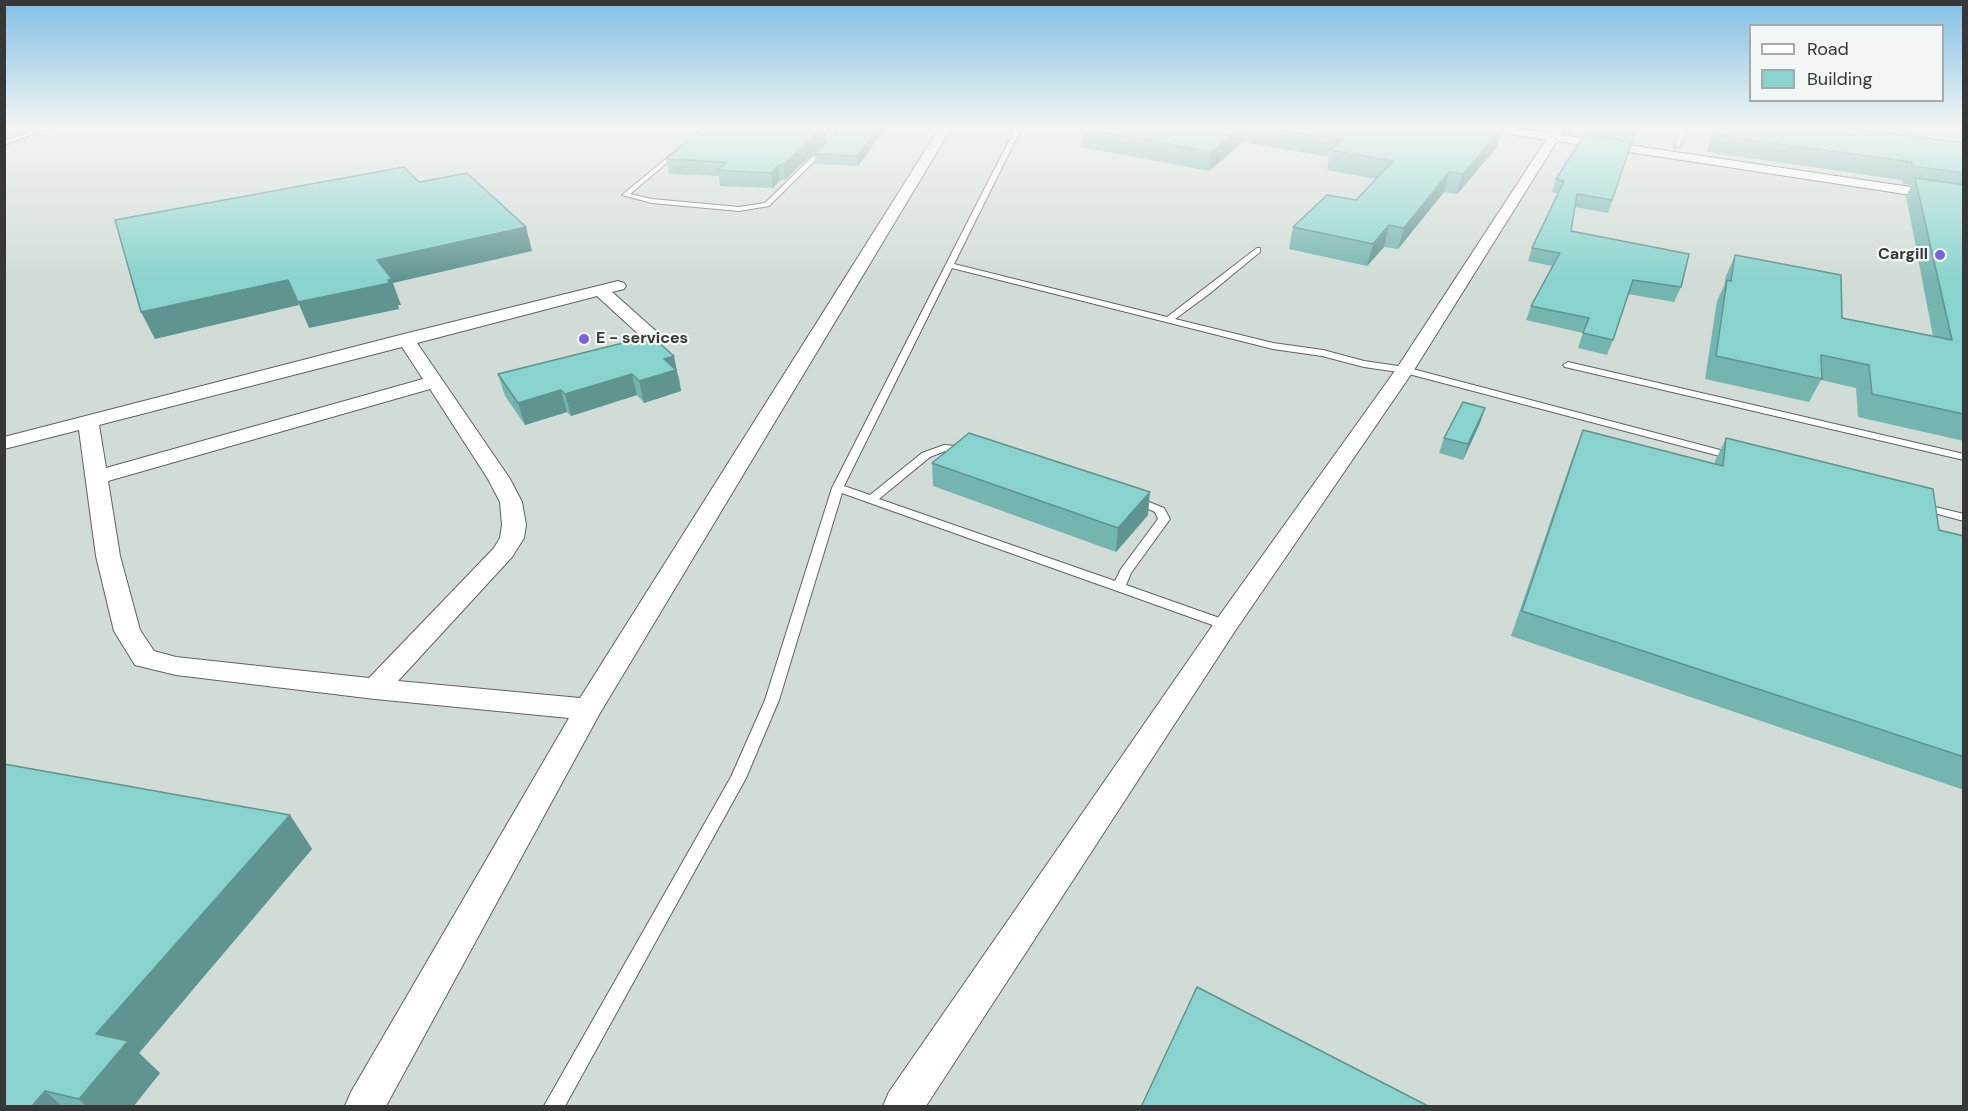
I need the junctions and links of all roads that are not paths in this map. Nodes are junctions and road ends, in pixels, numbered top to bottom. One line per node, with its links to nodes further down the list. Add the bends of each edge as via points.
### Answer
1 (645, 179): 2 (lane, via 625,195 739,208 766,205)
2 (792, 179)
3 (914, 179): 30 (street)
4 (993, 179): 9 (lane)
5 (1526, 179): 14 (street)
6 (1841, 179): 7 (street)
7 (1964, 199)
8 (1257, 250): 10 (lane)
9 (950, 265): 10 (lane); 22 (lane)
10 (1168, 319): 14 (lane, via 1274,346)
11 (651, 336): 12 (street, via 610,288)
12 (406, 339): 15 (street); 16 (street)
13 (1568, 365): 19 (lane)
14 (1405, 370): 20 (lane); 28 (street)
15 (434, 382): 21 (street); 29 (street, via 511,502 512,538 504,552)
16 (88, 422): 17 (street); 21 (street)
17 (4, 443)
18 (981, 453): 24 (lane, via 960,447 926,455)
19 (1964, 457)
20 (1747, 460)
21 (96, 478): 29 (street, via 108,556 127,631 145,658 176,666)
22 (838, 488): 24 (lane); 32 (lane, via 772,700 738,778)
23 (1124, 496): 27 (lane, via 1160,510 1164,519 1125,572)
24 (871, 500): 27 (lane)
25 (1906, 503): 26 (lane)
26 (1964, 518)
27 (1119, 587): 28 (lane)
28 (1226, 625): 33 (street)
29 (375, 689): 30 (street)
30 (588, 709): 31 (street)
31 (365, 1107)
32 (554, 1107)
33 (903, 1107)

